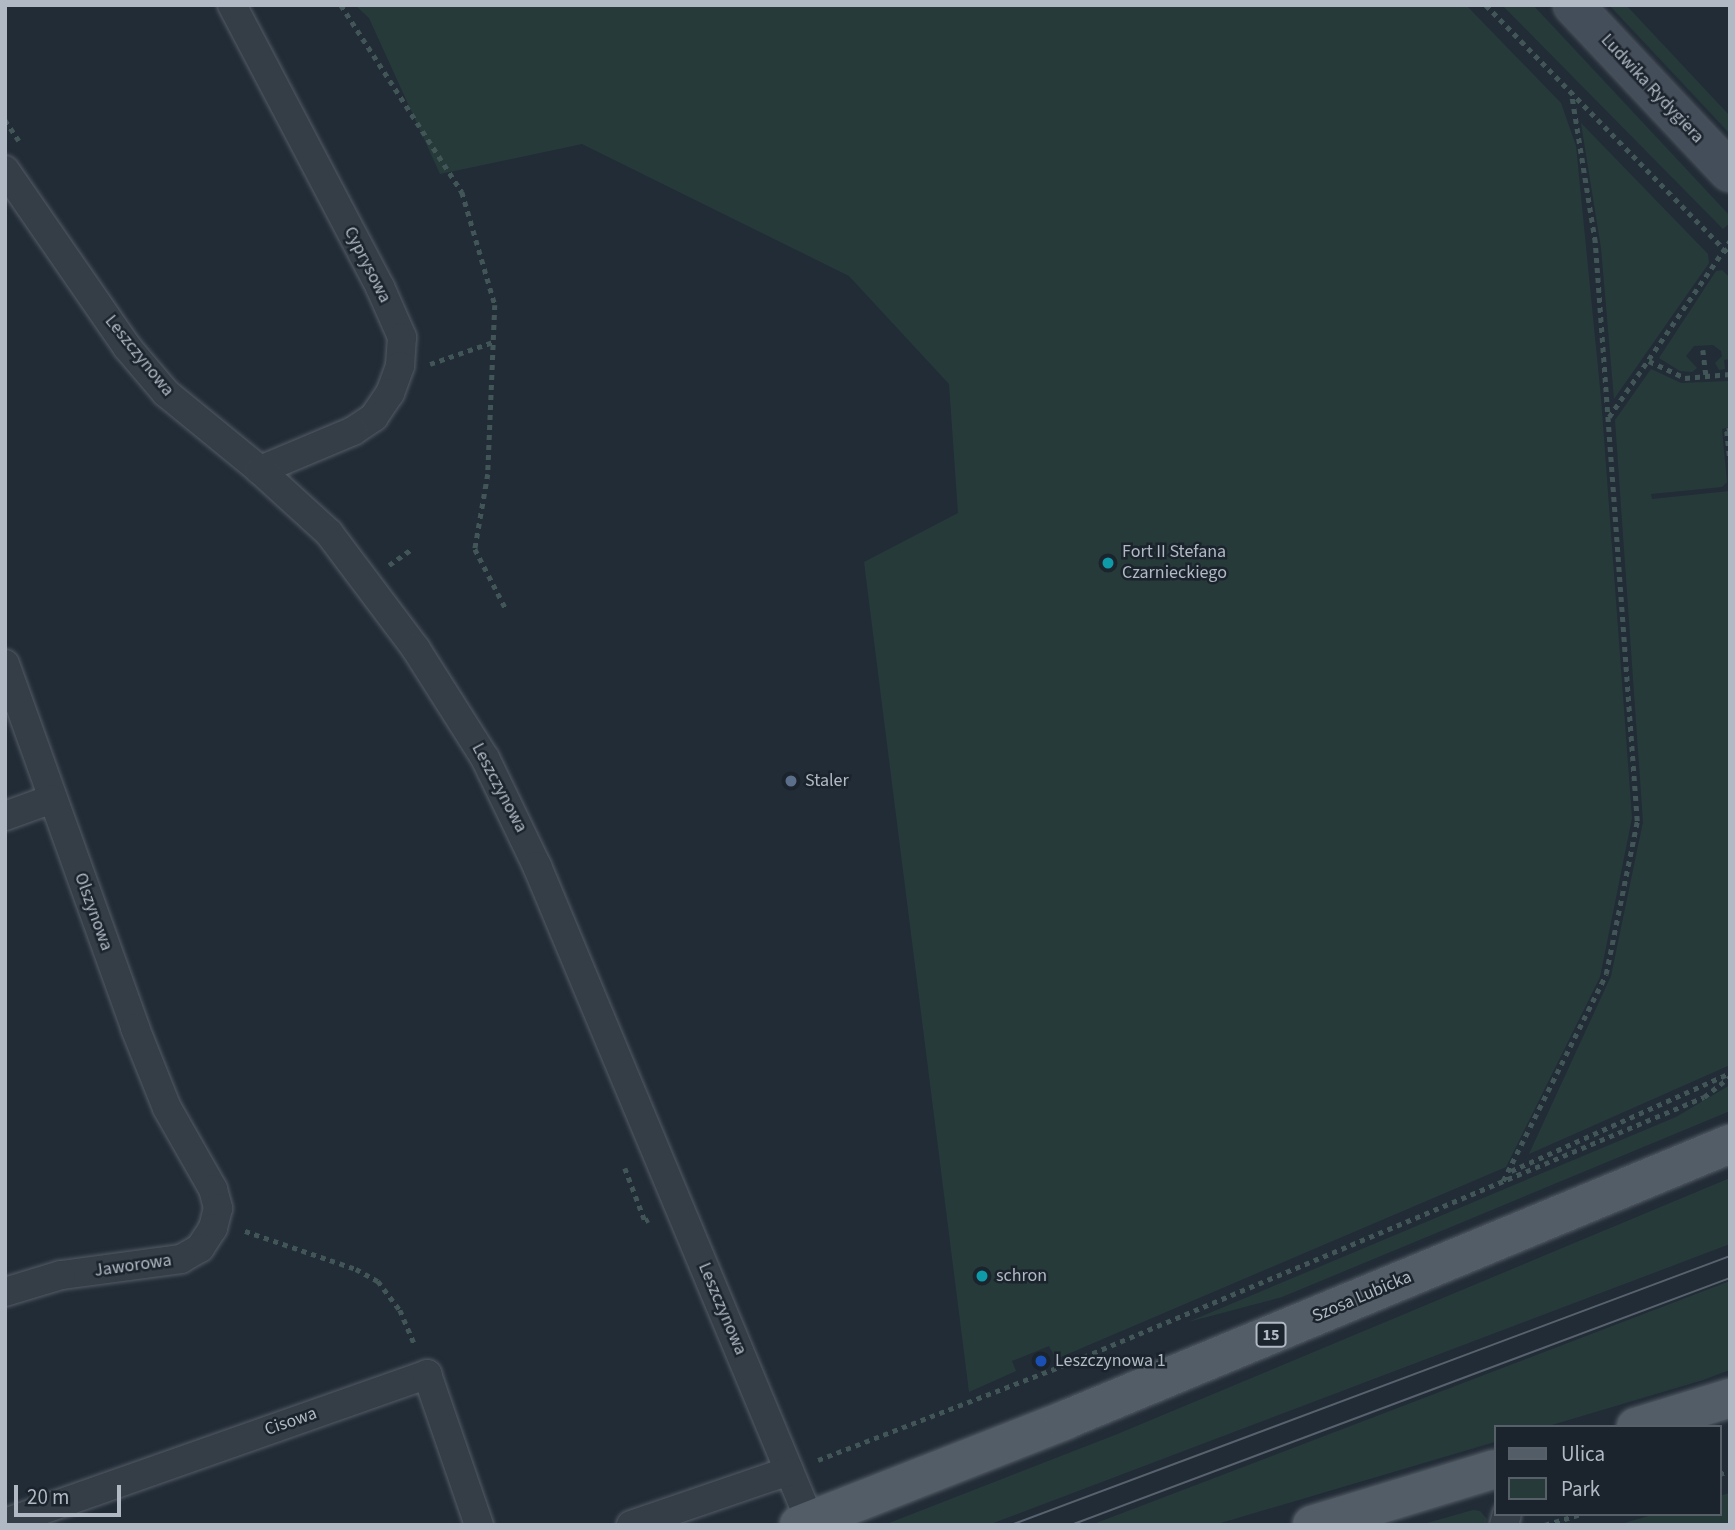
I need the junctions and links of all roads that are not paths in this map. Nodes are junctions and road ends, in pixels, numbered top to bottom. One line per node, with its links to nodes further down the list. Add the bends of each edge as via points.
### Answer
1 (232, 5): 5 (street, Cyprysowa, via 402,337 400,366 374,417)
2 (1573, 5): 4 (street, Ludwika Rydygiera)
3 (5, 170): 5 (street, Leszczynowa, via 127,347 166,393)
4 (1730, 172)
5 (260, 470): 15 (street, Leszczynowa, via 329,533 416,649 485,758 521,828)
6 (5, 664): 7 (street, Olszynowa)
7 (52, 799): 8 (street); 10 (street, Olszynowa, via 135,1028 167,1108)
8 (5, 816)
9 (1730, 1144): 17 (main road, Szosa Lubicka / 15, via 1065,1420)
10 (193, 1155): 11 (street, Jaworowa, via 213,1189 218,1208 213,1228 200,1248 181,1259 61,1275)
11 (5, 1293)
12 (1730, 1398): 13 (main road)
13 (1642, 1425)
14 (1494, 1469): 20 (main road)
15 (789, 1471): 17 (street, Leszczynowa); 19 (street)
16 (5, 1523): 18 (street, Cisowa, via 427,1374)
17 (804, 1523)
18 (479, 1525)
19 (631, 1525)
20 (1312, 1525)

